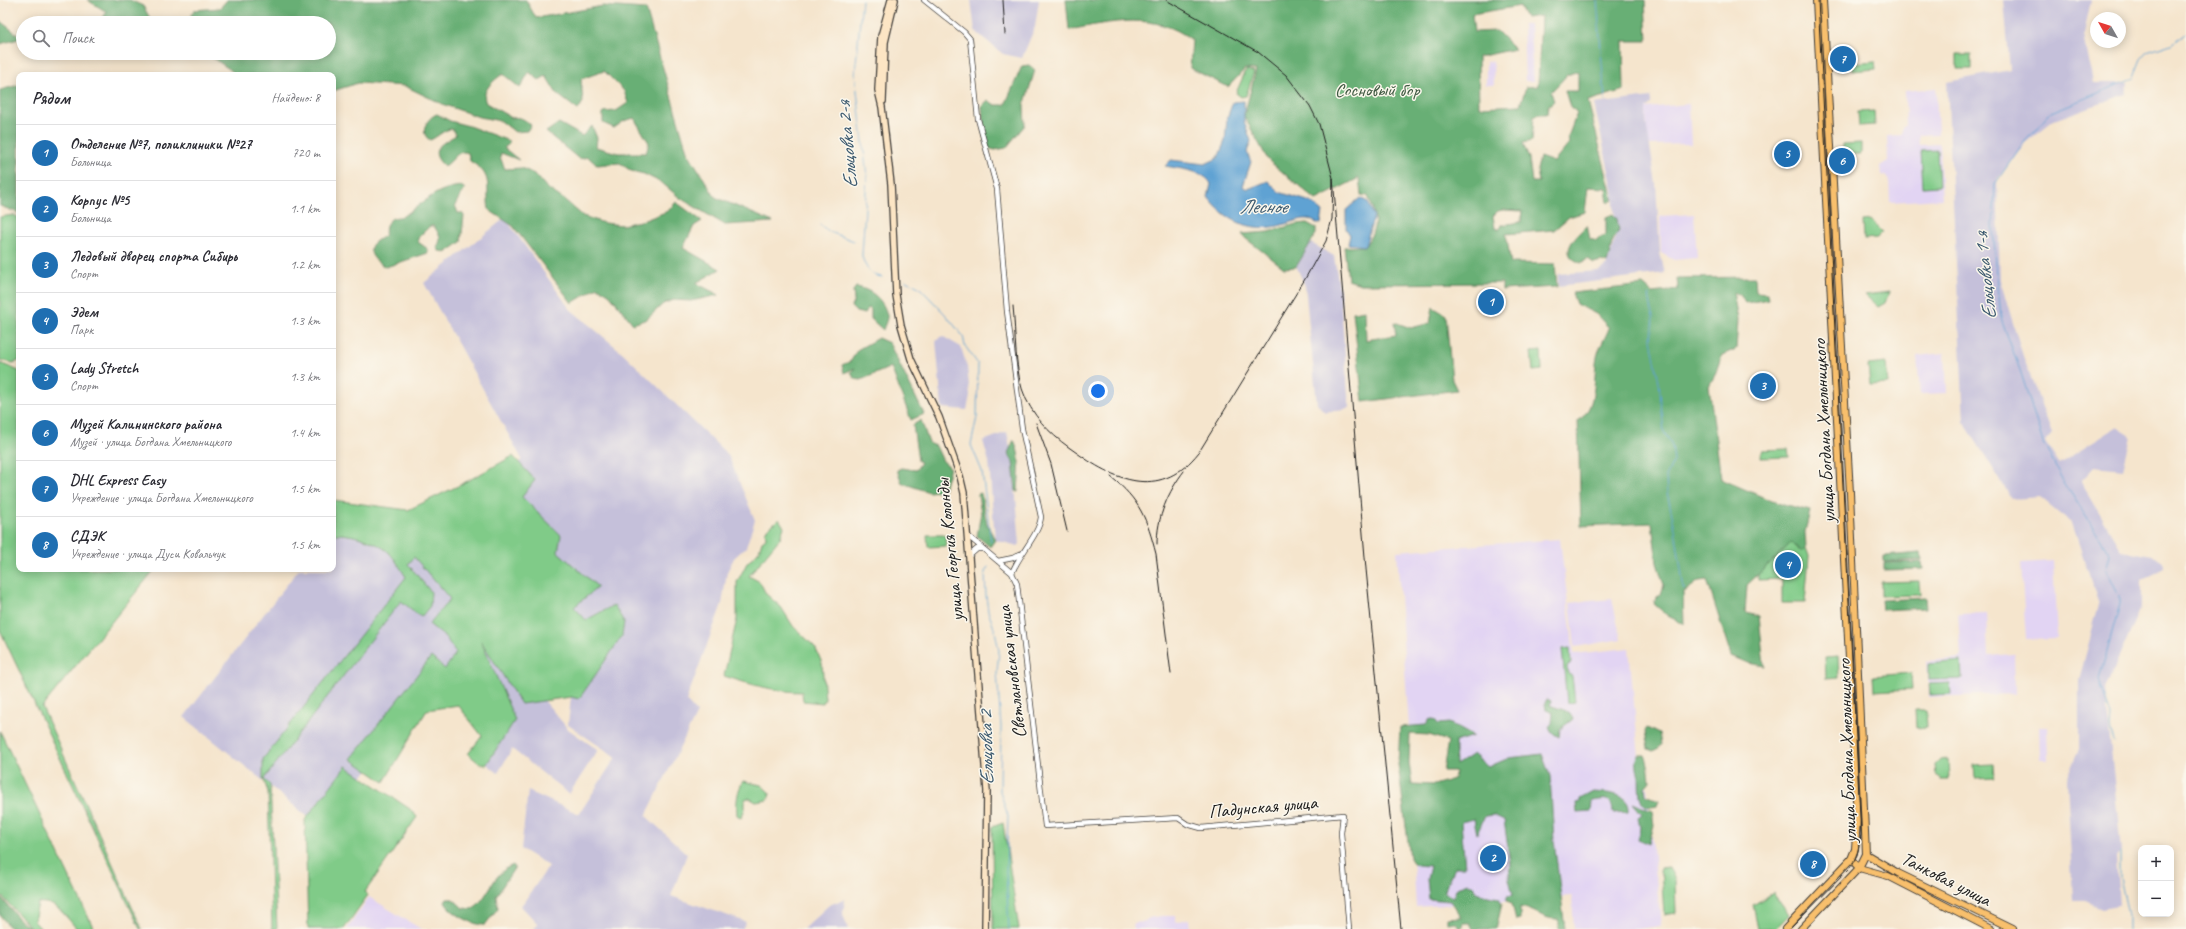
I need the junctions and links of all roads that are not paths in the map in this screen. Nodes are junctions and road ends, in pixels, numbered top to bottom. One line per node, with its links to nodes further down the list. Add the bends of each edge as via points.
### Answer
1 (891, 0): 6 (main road, улица Георгия Колонды, via 881,36 878,63 878,90)
2 (895, 0): 6 (main road, улица Георгия Колонды, via 885,42)
3 (924, 0): 9 (street, via 970,39 978,119 997,189 1016,391 1041,516 1038,526)
4 (1816, 0): 15 (main road, улица Богдана Хмельницкого, via 1858,825)
5 (1824, 0): 14 (main road, улица Богдана Хмельницкого)
6 (882, 107): 7 (main road, улица Георгия Колонды, via 891,184 896,295 901,329 911,359 939,417 960,476)
7 (968, 536): 8 (street); 10 (main road, улица Георгия Колонды)
8 (982, 550): 10 (street, via 977,549); 11 (street)
9 (1021, 553): 11 (street, via 1014,558); 12 (street)
10 (969, 556): 17 (main road, улица Георгия Колонды, via 987,791)
11 (998, 561): 12 (street)
12 (1012, 573): 13 (street, Светлановская улица, via 1017,584)
13 (1045, 826): 18 (street, Падунская улица, via 1178,818 1201,828 1343,815 1340,833)
14 (1866, 854): 15 (main road); 16 (main road); 22 (main road, Танковая улица, via 1898,873)
15 (1852, 858): 16 (main road); 19 (main road)
16 (1859, 868): 20 (main road); 21 (main road, Танковая улица, via 1888,876)
17 (985, 929)
18 (1349, 929)
19 (1785, 929)
20 (1801, 929)
21 (1991, 929)
22 (2013, 929)

